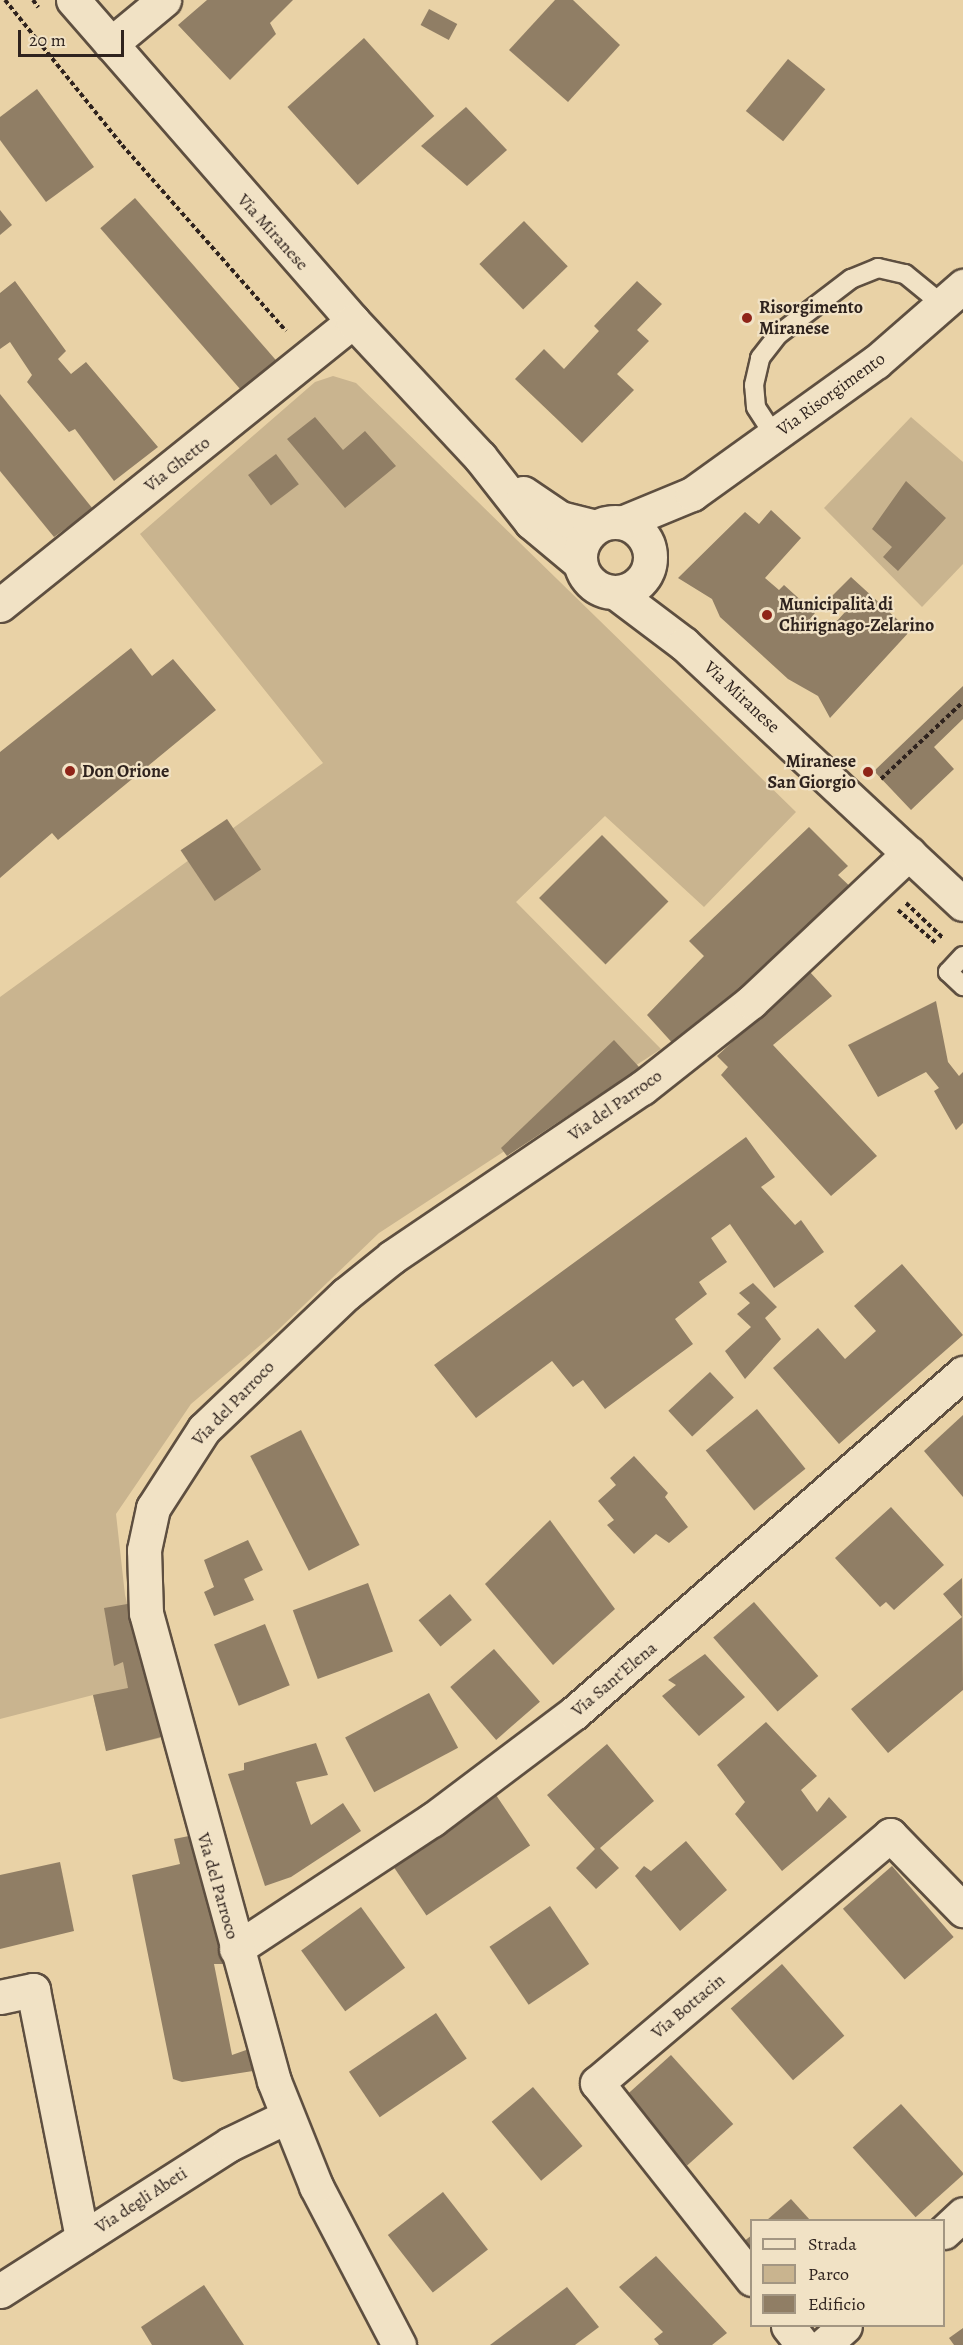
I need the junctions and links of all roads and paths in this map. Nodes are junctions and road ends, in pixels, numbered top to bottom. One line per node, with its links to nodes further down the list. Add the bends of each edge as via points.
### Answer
1 (5, 0): 7 (path, via 122,145)
2 (73, 0): 4 (street, Via Miranese)
3 (164, 0): 4 (street)
4 (111, 44): 6 (street, Via Miranese)
5 (953, 296): 8 (street, Via Risorgimento, via 876,362); 8 (lane, via 905,274 878,268 850,279 797,320 768,346 754,385 756,407)
6 (352, 321): 7 (street, Via Ghetto); 9 (street, Via Miranese)
7 (310, 359): 15 (street, Via Ghetto)
8 (774, 435): 10 (street, Via Risorgimento)
9 (480, 457): 11 (street, Via Miranese, via 545,509); 12 (street, Via Miranese, via 531,522)
10 (692, 494): 11 (street, Via Risorgimento); 13 (street, Via Risorgimento)
11 (610, 525): 12 (street, via 582,543); 13 (street, Via Miranese, via 638,530)
12 (580, 563): 14 (street, Via Miranese, via 590,582)
13 (649, 563): 14 (street, via 637,585); 16 (street, Via Miranese, via 652,595)
14 (615, 592): 16 (street, Via Miranese)
15 (0, 605)
16 (677, 638): 19 (street, Via Miranese)
17 (963, 702): 18 (path)
18 (882, 779)
19 (909, 853): 21 (street, Via Miranese); 29 (street, Via del Parroco, via 751,1002 651,1081 392,1257 313,1323 180,1459 153,1509 143,1575 146,1613)
20 (904, 901): 23 (path)
21 (963, 904)
22 (895, 908): 24 (path)
23 (948, 942)
24 (940, 946)
25 (963, 956): 26 (lane, via 948,972)
26 (963, 986)
27 (963, 1373): 29 (street, Via Sant'Elena, via 574,1713 432,1820)
28 (963, 1910): 35 (street, Via Bottacin, via 890,1835 597,2083)
29 (236, 1949): 31 (street, Via del Parroco)
30 (0, 1997): 34 (street, via 33,1990)
31 (286, 2117): 34 (street, Via degli Abeti, via 230,2144); 39 (street, Via del Parroco)
32 (963, 2214): 33 (street)
33 (945, 2231)
34 (82, 2238): 36 (street, Via degli Abeti)
35 (750, 2276)
36 (0, 2291)
37 (790, 2327): 40 (street)
38 (843, 2327): 41 (street)
39 (399, 2345)
40 (803, 2345)
41 (824, 2345)

